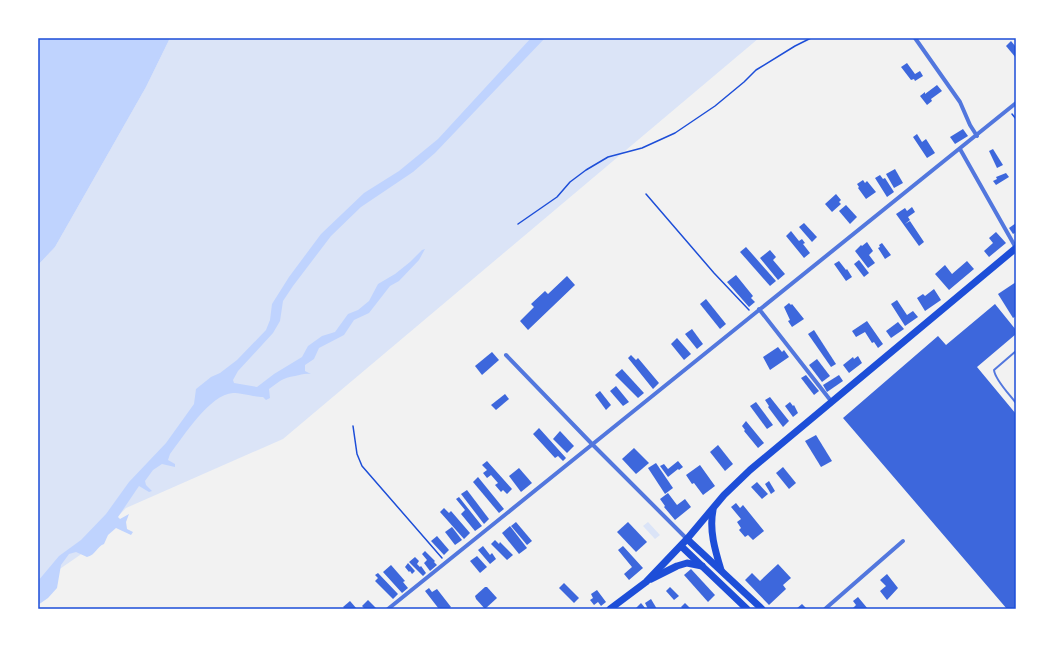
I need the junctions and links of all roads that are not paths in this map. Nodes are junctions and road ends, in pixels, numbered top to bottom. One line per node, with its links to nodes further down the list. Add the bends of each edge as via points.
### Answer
1 (915, 38): 3 (street, via 960,102)
2 (1016, 103): 3 (street)
3 (976, 136): 4 (street)
4 (960, 149): 5 (street); 6 (street)
5 (1016, 248): 9 (main road)
6 (759, 309): 9 (street); 11 (street)
7 (1016, 351): 10 (lane, via 994,370 997,379)
8 (506, 354): 11 (street)
9 (831, 401): 12 (main road, via 750,470)
10 (1016, 403)
11 (592, 444): 13 (street); 20 (street)
12 (713, 508): 13 (main road); 17 (main road, via 710,521)
13 (687, 539): 15 (main road); 17 (main road)
14 (903, 541): 24 (street)
15 (681, 546): 16 (main road); 19 (main road)
16 (702, 566): 18 (main road); 19 (main road, via 687,563)
17 (721, 570): 18 (lane); 23 (main road)
18 (714, 577): 22 (main road)
19 (646, 582): 21 (main road)
20 (388, 609)
21 (610, 609)
22 (747, 609)
23 (762, 609)
24 (825, 609)

